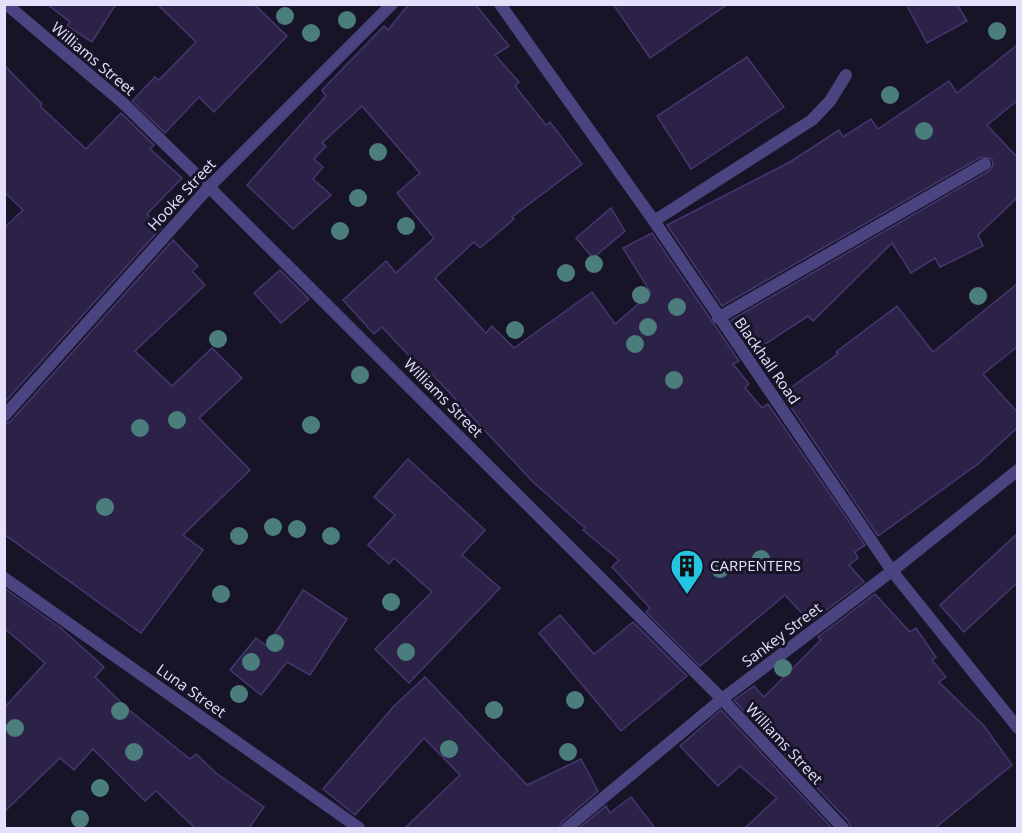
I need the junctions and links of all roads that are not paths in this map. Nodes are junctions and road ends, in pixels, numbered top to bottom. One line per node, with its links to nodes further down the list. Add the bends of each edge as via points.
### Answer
1 (6, 4): 6 (street, Williams Street, via 123,103)
2 (392, 4): 6 (street, Hooke Street)
3 (500, 4): 7 (street, Blackhall Road)
4 (846, 75): 7 (street, via 812,120)
5 (985, 165): 8 (street)
6 (209, 187): 9 (street, Hooke Street); 13 (street, Williams Street)
7 (654, 220): 8 (street, Blackhall Road)
8 (718, 318): 11 (street, Blackhall Road)
9 (4, 416)
10 (1017, 470): 11 (street, Sankey Street)
11 (892, 571): 13 (street, Sankey Street); 14 (street, Blackhall Road)
12 (4, 578): 15 (street, Luna Street)
13 (722, 699): 16 (street, Sankey Street); 17 (street, Williams Street)
14 (1017, 728)
15 (359, 828)
16 (567, 828)
17 (843, 828)

